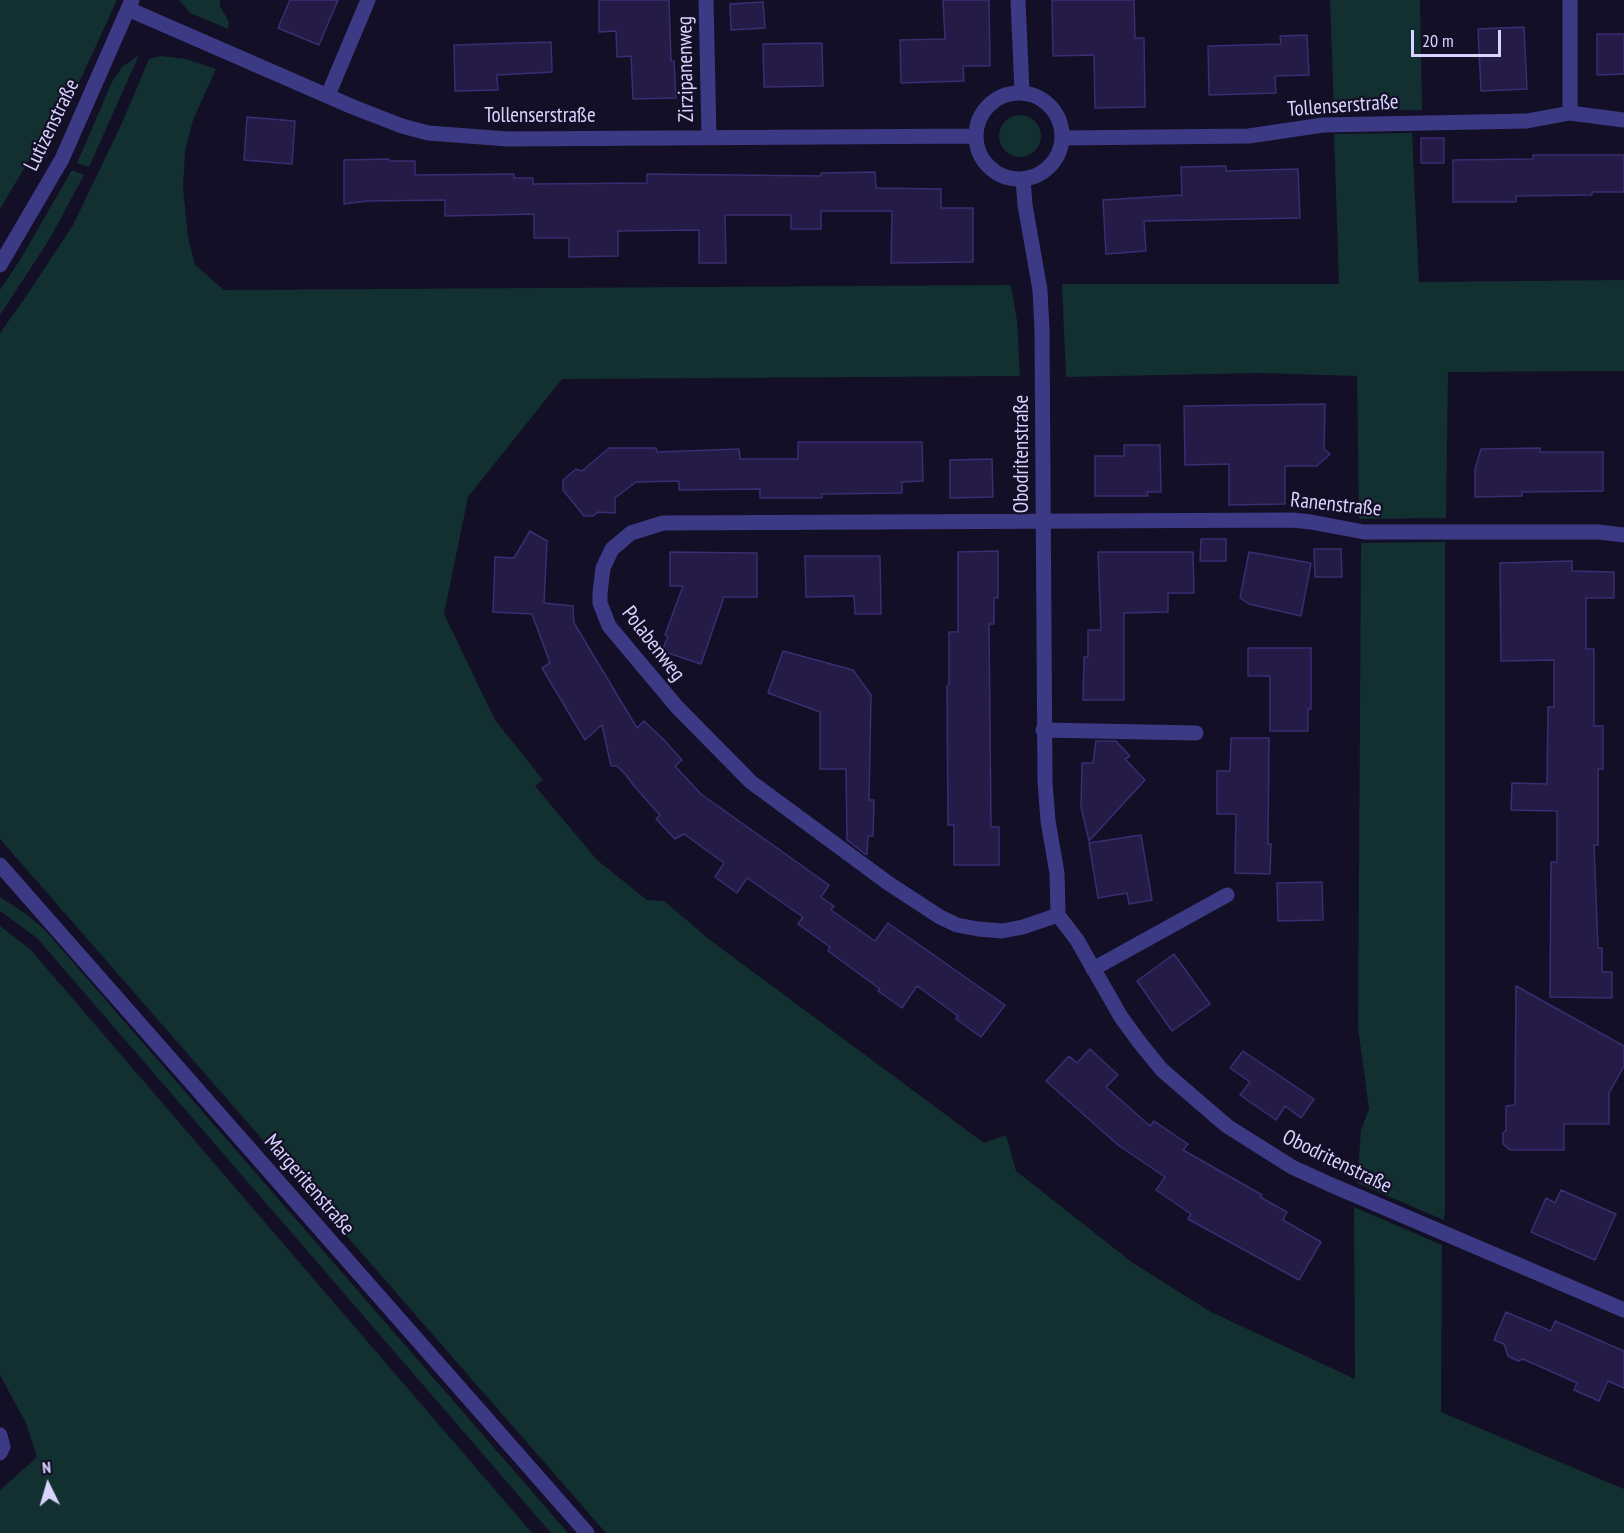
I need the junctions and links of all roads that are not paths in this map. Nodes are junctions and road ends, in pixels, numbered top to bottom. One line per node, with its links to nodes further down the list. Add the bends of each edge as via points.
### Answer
1 (368, 0): 7 (street)
2 (706, 0): 10 (street, Zirzipanenweg)
3 (1018, 0): 6 (street)
4 (1570, 0): 8 (street)
5 (130, 4): 7 (street, Tollenserstraße); 14 (street, Lutizenstraße, via 62,159)
6 (1022, 92): 11 (street, via 995,99 984,109); 12 (street, via 1047,102 1056,112)
7 (328, 95): 10 (street, Tollenserstraße, via 428,133 508,139)
8 (1570, 113): 9 (street, Tollenserstraße); 12 (street, Tollenserstraße, via 1527,121 1323,125 1250,136)
9 (1624, 120)
10 (709, 136): 11 (street, Tollenserstraße)
11 (976, 136): 13 (street, via 978,150 990,168 1009,178)
12 (1063, 138): 13 (street, via 1055,161 1046,170)
13 (1023, 179): 15 (street, Obodritenstraße, via 1040,290)
14 (0, 265)
15 (1044, 521): 16 (street, Ranenstraße, via 1292,520 1364,532); 17 (street, Obodritenstraße); 21 (street, Polabenweg, via 663,523 621,539 606,559 600,580 600,603 609,626 677,708 751,782 888,884 940,917 978,929 1002,931)
16 (1624, 535)
17 (1043, 730): 18 (street); 21 (street, Obodritenstraße)
18 (1196, 733)
19 (0, 865): 26 (street, Margeritenstraße)
20 (1227, 895): 22 (street)
21 (1058, 915): 22 (street, Obodritenstraße)
22 (1093, 969): 23 (street, Obodritenstraße, via 1121,1017 1162,1070 1227,1126 1260,1148 1329,1184)
23 (1624, 1311)
24 (0, 1434): 25 (street)
25 (0, 1453)
26 (587, 1533)

